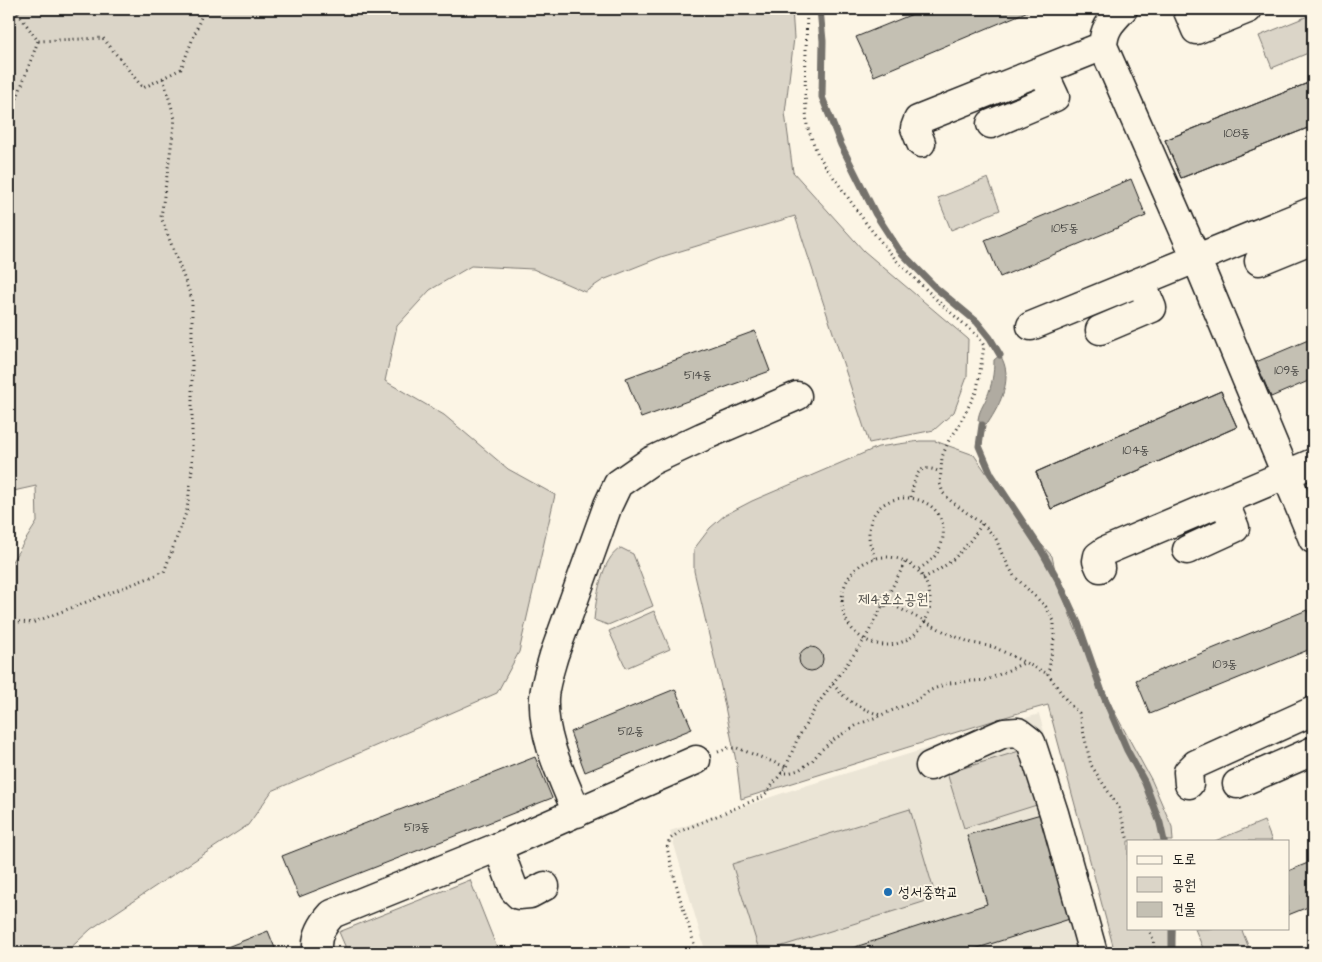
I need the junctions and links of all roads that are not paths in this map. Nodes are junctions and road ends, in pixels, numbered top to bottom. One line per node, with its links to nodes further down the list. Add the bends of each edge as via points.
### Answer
1 (1123, 9): 4 (lane, via 1109,24)
2 (1187, 9): 3 (lane, via 1196,30)
3 (1248, 9)
4 (1103, 46): 5 (lane); 10 (lane)
5 (1044, 71): 6 (lane, via 1055,97); 7 (lane, via 918,120 915,128)
6 (991, 124)
7 (921, 143)
8 (1313, 211): 10 (lane)
9 (1313, 239): 11 (lane)
10 (1196, 258): 12 (lane); 17 (lane)
11 (1259, 261)
12 (1141, 281): 13 (lane); 14 (lane, via 1152,308)
13 (1031, 326)
14 (1100, 330)
15 (797, 396): 28 (lane, via 613,476 608,505 554,655 544,697 546,730)
16 (1313, 463): 17 (lane)
17 (1287, 474): 18 (lane); 19 (lane)
18 (1224, 501): 20 (lane, via 1235,528); 21 (lane, via 1105,551 1098,556)
19 (1313, 539)
20 (1186, 550)
21 (1100, 568)
22 (1313, 711): 26 (lane, via 1196,764 1188,772)
23 (1313, 751): 27 (lane)
24 (696, 760): 28 (lane)
25 (930, 766): 32 (lane, via 1004,733 1018,732 1031,742)
26 (1190, 784)
27 (1238, 784)
28 (577, 813): 29 (lane)
29 (498, 847): 30 (lane, via 514,890 519,894 530,894); 31 (lane, via 332,914 323,923 318,936)
30 (545, 886)
31 (318, 953)
32 (1093, 953)

